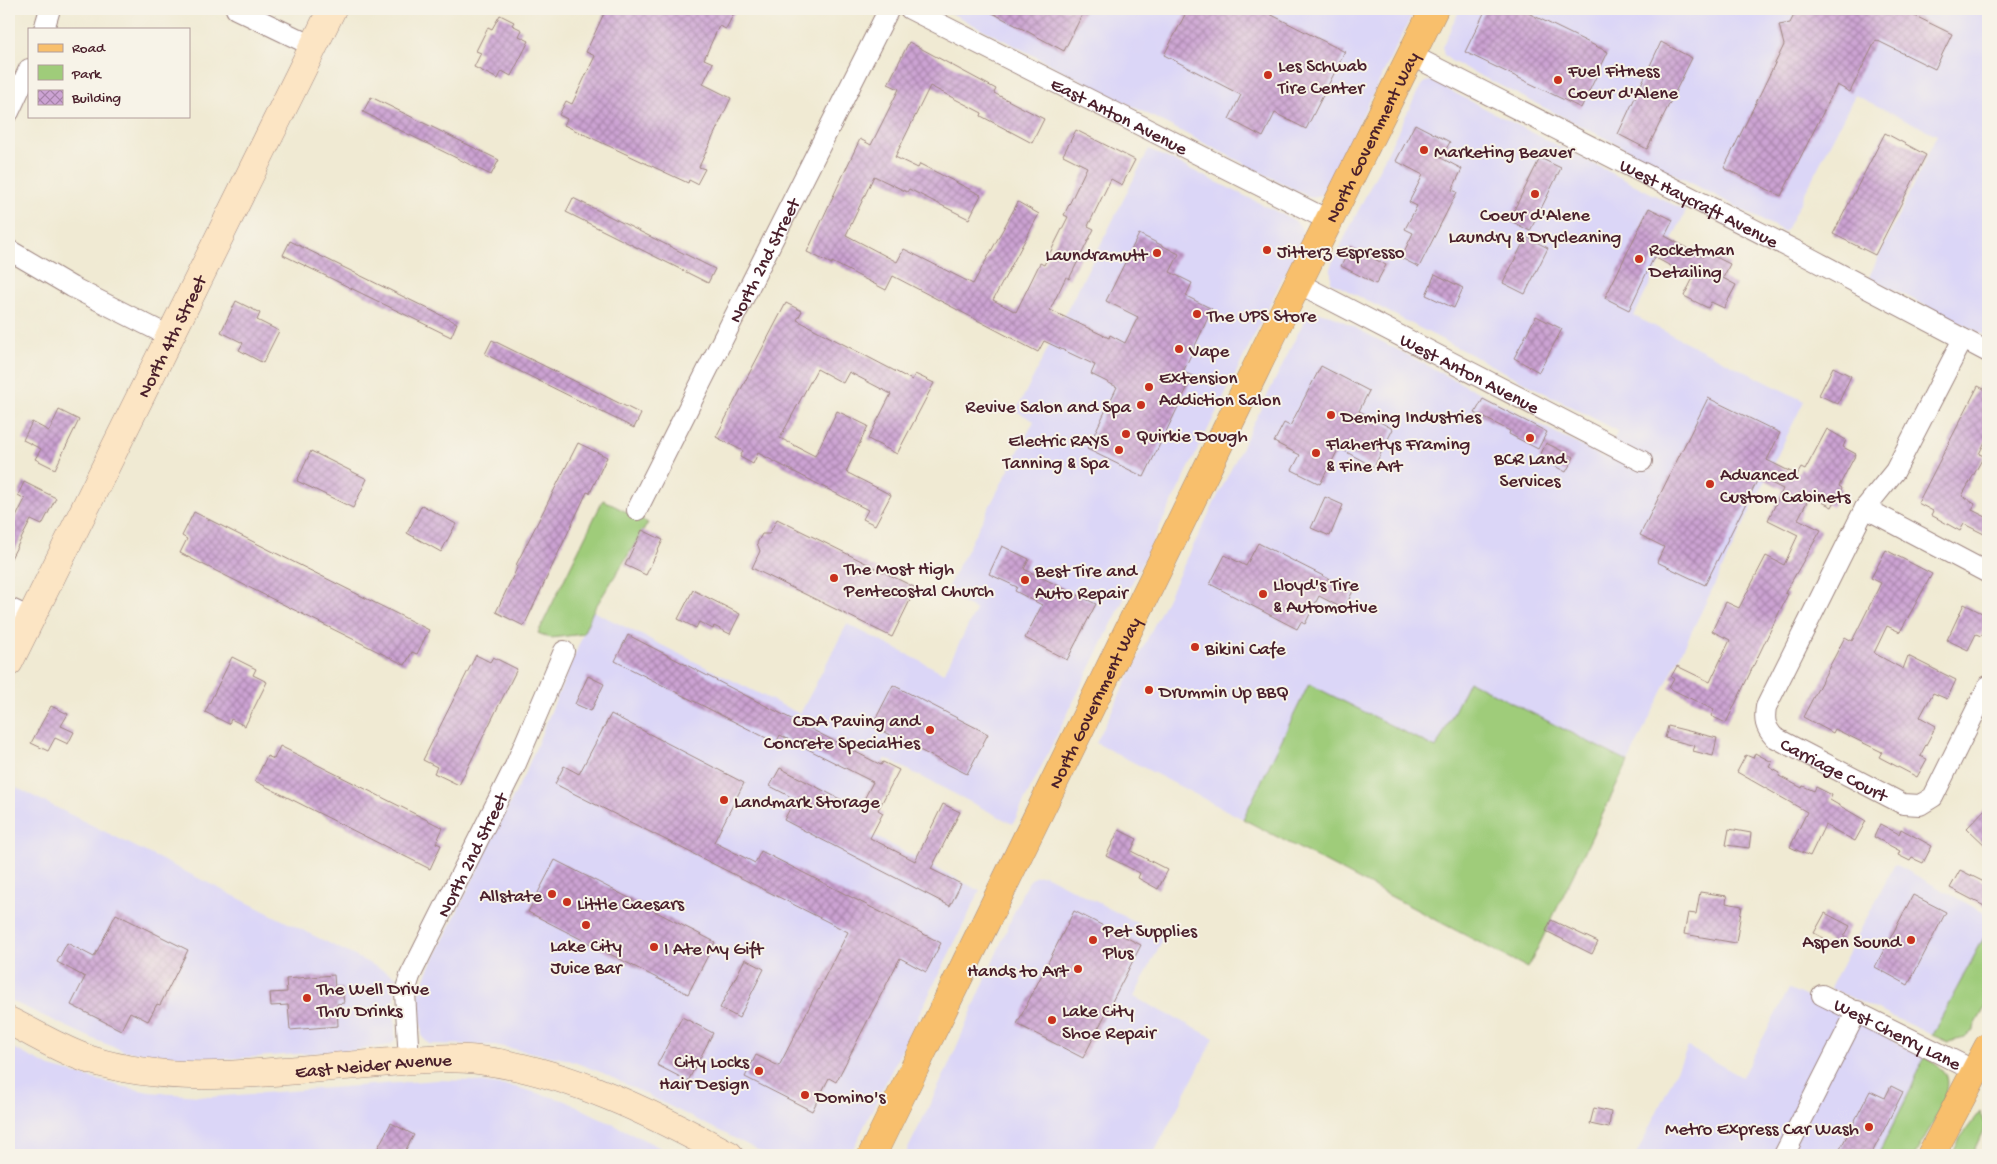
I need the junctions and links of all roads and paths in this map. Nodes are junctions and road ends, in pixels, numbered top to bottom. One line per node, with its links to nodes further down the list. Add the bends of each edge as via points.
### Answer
1 (50, 9): 7 (street)
2 (236, 9): 8 (street)
3 (332, 9): 8 (main road, North 4th Street)
4 (889, 9): 20 (street, North 2nd Street)
5 (910, 9): 12 (street, East Anton Avenue)
6 (1434, 9): 9 (main road, North Government Way)
7 (44, 28)
8 (313, 46): 15 (main road, North 4th Street)
9 (1411, 55): 12 (main road, North Government Way); 16 (street, West Haycraft Avenue)
10 (28, 71): 11 (street)
11 (9, 112)
12 (1330, 221): 14 (main road, North Government Way)
13 (9, 250): 15 (street, via 72,287)
14 (1298, 283): 18 (street, West Anton Avenue); 33 (main road, North Government Way)
15 (170, 336): 22 (main road, North 4th Street)
16 (1963, 339): 17 (street, West Haycraft Avenue); 19 (street, Carriage Court, via 1895,471)
17 (1988, 352)
18 (1642, 461)
19 (1865, 508): 21 (street); 25 (street, Carriage Court, via 1766,707 1764,720 1768,730 1774,737 1903,804 1920,806 1933,797)
20 (637, 510)
21 (1988, 573)
22 (19, 613): 24 (main road, North 4th Street)
23 (564, 651): 30 (street, North 2nd Street, via 515,766 410,976 405,992)
24 (9, 662)
25 (1988, 686)
26 (1822, 995): 27 (street, West Cherry Lane)
27 (1857, 1011): 31 (street, West Cherry Lane); 34 (street)
28 (9, 1021): 30 (main road, East Neider Avenue, via 91,1060 189,1075)
29 (1988, 1046): 31 (main road)
30 (409, 1061): 32 (main road, East Neider Avenue, via 478,1060 540,1073 605,1094)
31 (1982, 1082): 35 (main road)
32 (729, 1155)
33 (872, 1155)
34 (1784, 1155)
35 (1931, 1155)

